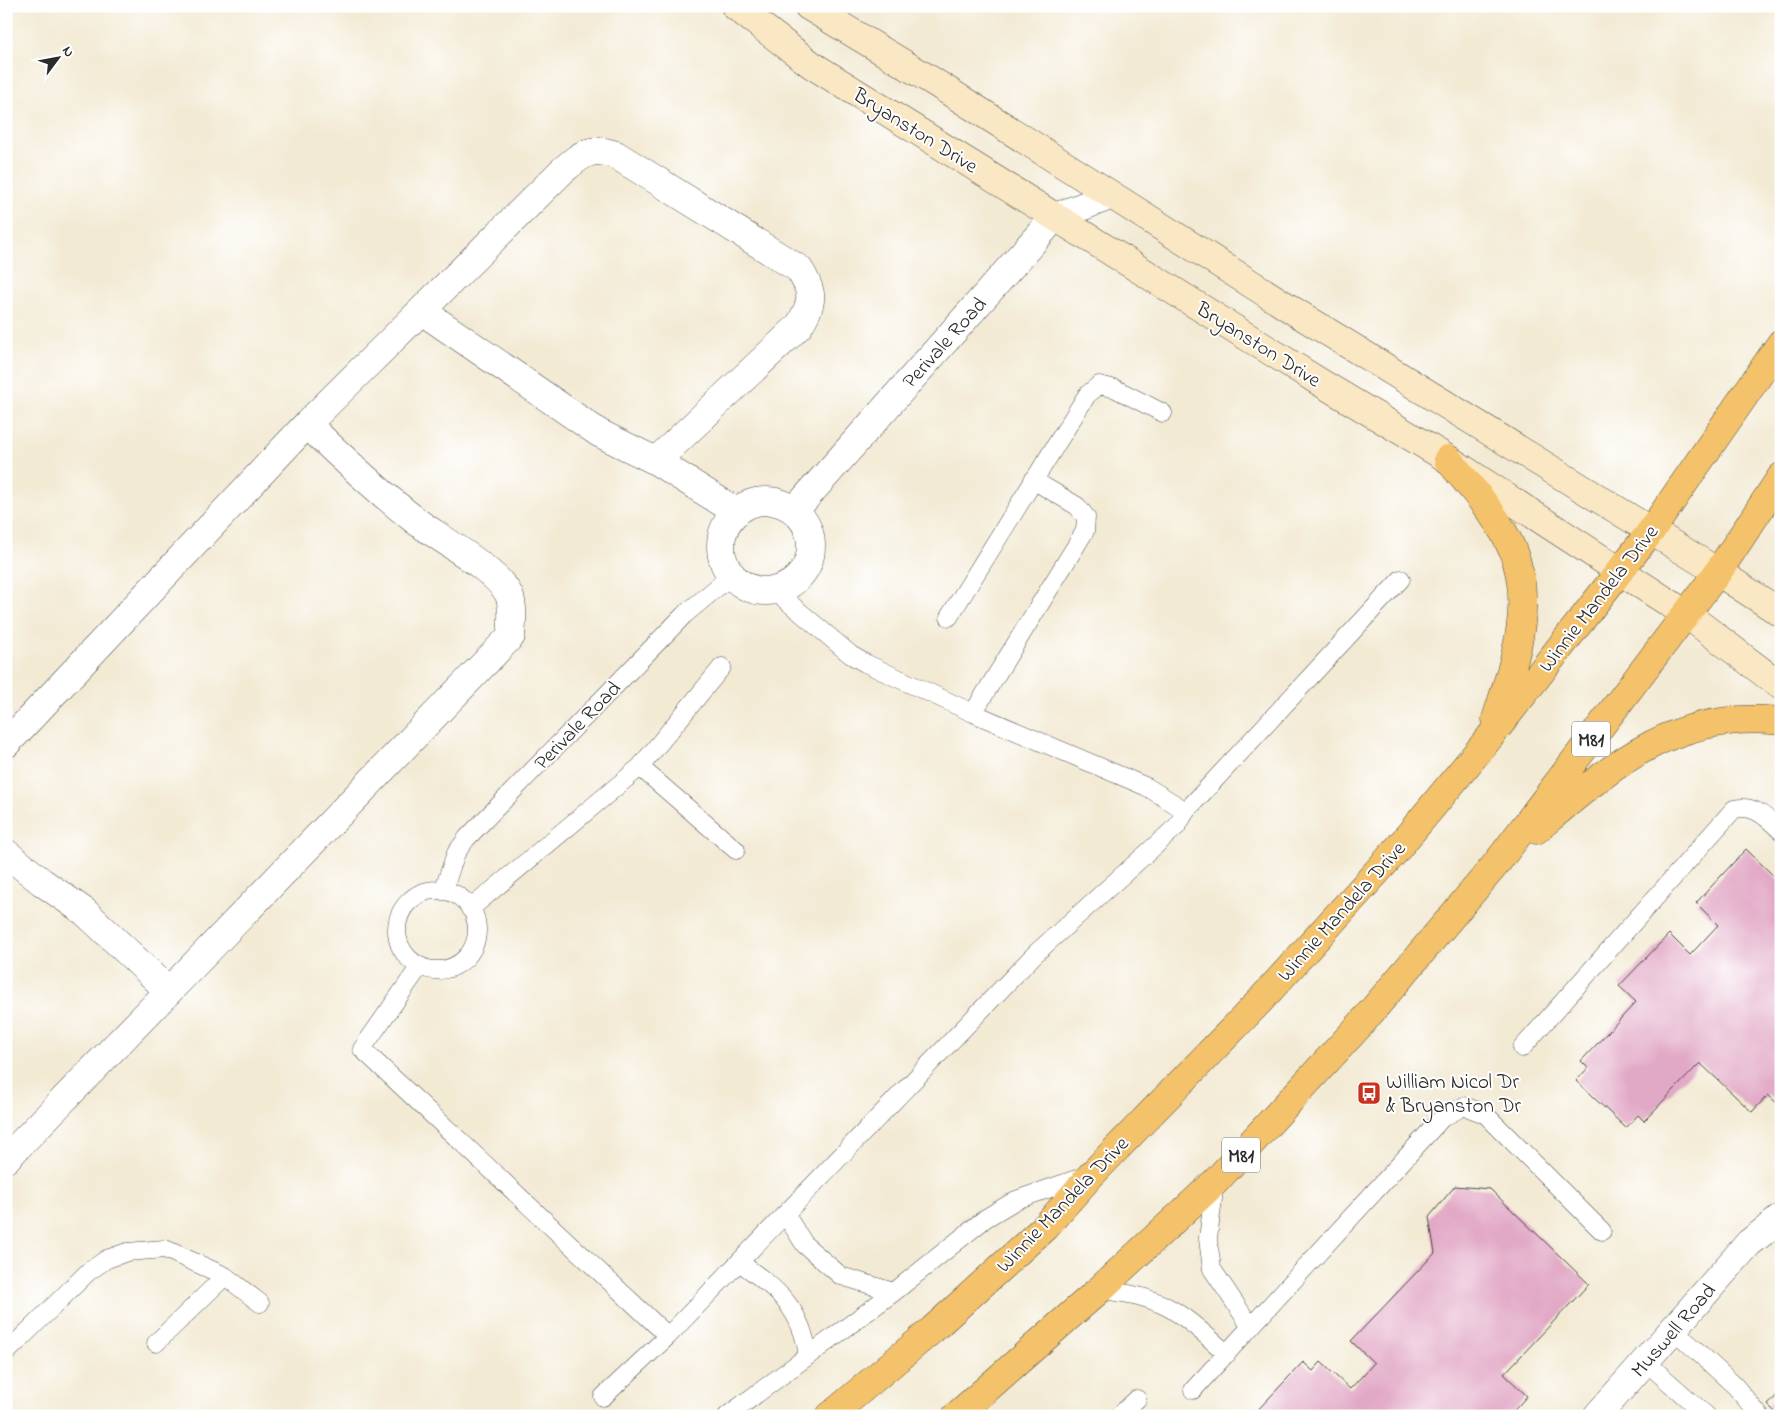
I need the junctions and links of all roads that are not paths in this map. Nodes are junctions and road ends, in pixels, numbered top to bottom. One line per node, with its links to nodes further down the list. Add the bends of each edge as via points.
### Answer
1 (735, 6): 4 (street, Bryanston Drive, via 812,66)
2 (808, 6): 3 (street, via 934,82)
3 (1110, 196): 4 (street, Perivale Road); 15 (street)
4 (1055, 217): 9 (street, Bryanston Drive); 13 (street, Perivale Road)
5 (422, 312): 8 (street); 10 (street, via 599,434); 10 (street, via 562,171 583,153 602,150 616,155 799,270 812,292 799,326)
6 (1781, 343): 15 (main road, Winnie Mandela Drive)
7 (1164, 413): 12 (lane, via 1116,388 1099,385 1087,395)
8 (307, 424): 29 (street); 39 (street, via 364,478 492,575 509,595 511,636)
9 (1448, 459): 16 (street, Bryanston Drive); 28 (main road, via 1512,549 1524,605 1516,657)
10 (656, 461): 14 (street)
11 (1781, 477): 17 (main road, M81)
12 (1033, 480): 23 (lane); 26 (lane, via 1077,506 1086,518 1085,531)
13 (794, 511): 14 (street, via 780,503 765,501 750,504); 20 (street, via 810,536 808,564 800,576)
14 (737, 512): 18 (street, via 727,523 722,537 721,552)
15 (1651, 531): 16 (main road, Winnie Mandela Drive); 17 (street)
16 (1620, 569): 22 (street, Bryanston Drive); 28 (main road, Winnie Mandela Drive)
17 (1718, 572): 21 (street); 22 (main road, M81)
18 (732, 575): 20 (street, via 747,587); 36 (lane, Perivale Road, via 684,615 467,838 456,853)
19 (1401, 579): 31 (lane)
20 (775, 591): 26 (lane, via 865,664)
21 (1781, 613)
22 (1686, 614): 25 (street, Bryanston Drive); 35 (main road, M81)
23 (949, 618)
24 (722, 667): 30 (lane)
25 (1781, 686)
26 (973, 713): 31 (lane, via 1147,787)
27 (1781, 721): 35 (main road, via 1701,724 1676,732 1611,769)
28 (1490, 737): 42 (main road, Winnie Mandela Drive, via 1393,854 1258,1003)
29 (6, 744)
30 (640, 767): 33 (lane); 37 (lane)
31 (1186, 811): 44 (lane, via 1177,826 1035,954)
32 (1781, 831): 40 (lane, via 1754,809 1744,806 1734,809)
33 (736, 850)
34 (6, 853): 39 (street, via 85,912)
35 (1496, 864): 43 (main road, M81, via 1360,1025)
36 (443, 891): 37 (lane, via 461,898); 38 (lane, via 423,893 411,899 402,909 398,922 397,936 402,948)
37 (470, 909): 38 (lane, via 477,933 467,956 445,969 432,970)
38 (420, 966): 54 (lane, via 362,1049)
39 (169, 991): 41 (street)
40 (1522, 1048)
41 (6, 1159)
42 (1092, 1174): 50 (lane, via 1016,1200 986,1218); 64 (main road, Winnie Mandela Drive, via 1045,1227 932,1330)
43 (1216, 1182): 49 (main road, M81); 52 (lane, via 1208,1239 1212,1269)
44 (785, 1214): 47 (lane); 50 (lane, via 805,1245 841,1276)
45 (1781, 1218): 53 (street, Muswell Road, via 1750,1244)
46 (1602, 1231): 52 (lane, via 1485,1114 1464,1106 1442,1118)
47 (739, 1262): 54 (lane); 58 (lane, via 784,1298 800,1321)
48 (225, 1276): 51 (lane); 55 (lane); 56 (lane, via 165,1248 127,1252 107,1259 88,1272)
49 (1098, 1290): 57 (lane, via 1126,1292 1153,1299 1186,1317); 65 (main road, M81)
50 (894, 1292): 58 (lane)
51 (260, 1303)
52 (1251, 1327): 57 (lane)
53 (1674, 1330): 59 (street, Muswell Road); 69 (lane, via 1736,1386)
54 (668, 1336): 61 (lane)
55 (156, 1342)
56 (6, 1353)
57 (1227, 1354): 60 (lane)
58 (808, 1356): 63 (lane)
59 (1646, 1362): 67 (street, Muswell Road); 68 (lane)
60 (1193, 1390)
61 (603, 1397)
62 (1137, 1399): 66 (lane)
63 (727, 1416)
64 (830, 1416)
65 (956, 1416)
66 (1119, 1416)
67 (1597, 1416)
68 (1708, 1416)
69 (1760, 1416)

